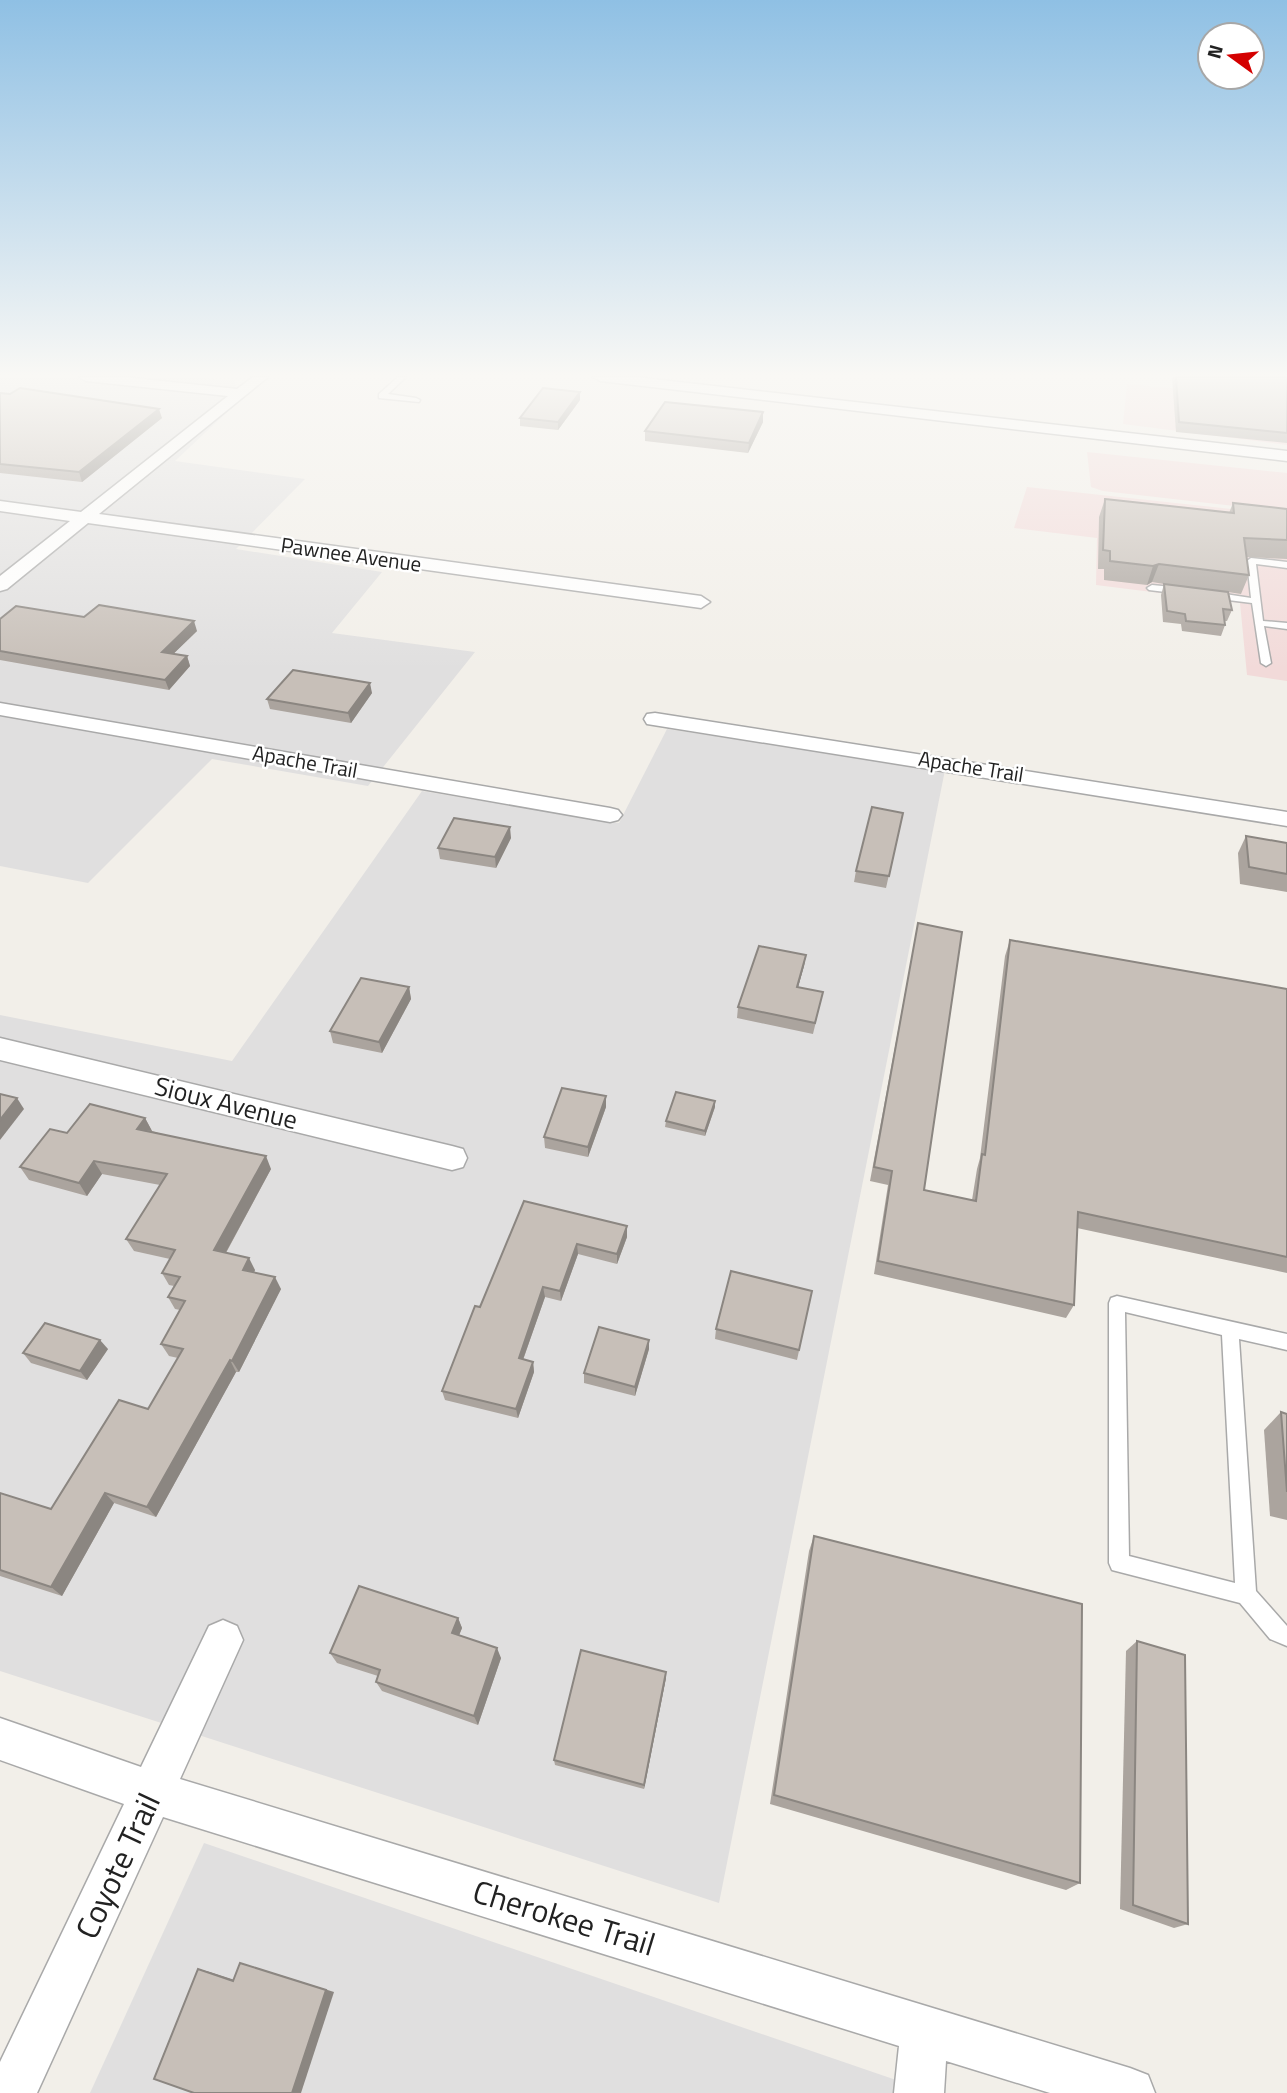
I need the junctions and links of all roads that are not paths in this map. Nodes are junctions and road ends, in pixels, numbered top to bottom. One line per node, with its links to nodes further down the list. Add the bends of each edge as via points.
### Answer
1 (137, 475): 3 (street)
2 (0, 506): 3 (street, Pawnee Avenue)
3 (84, 518): 5 (street); 10 (street, Pawnee Avenue)
4 (1287, 565): 9 (lane, via 1251,561)
5 (0, 585)
6 (1152, 588): 7 (lane)
7 (1191, 593)
8 (1204, 594): 9 (lane)
9 (1256, 601): 11 (lane)
10 (701, 602)
11 (1259, 623): 12 (lane); 13 (lane)
12 (1287, 626)
13 (1266, 663)
14 (0, 709): 16 (street, Apache Trail)
15 (655, 719): 17 (street, Apache Trail)
16 (610, 815)
17 (1287, 819)
18 (0, 1049): 19 (street, Sioux Avenue)
19 (452, 1158)
20 (1230, 1329): 21 (lane); 22 (lane); 22 (lane, via 1117,1303 1119,1563)
21 (1287, 1342)
22 (1246, 1595): 23 (lane, via 1277,1632)
23 (1287, 1636)
24 (223, 1640): 26 (street, Coyote Trail)
25 (0, 1739): 26 (street, Cherokee Trail)
26 (152, 1793): 27 (street, Cherokee Trail); 28 (street, Coyote Trail)
27 (925, 2028): 29 (street); 30 (street, Cherokee Trail)
28 (11, 2093)
29 (919, 2093)
30 (1130, 2093)

